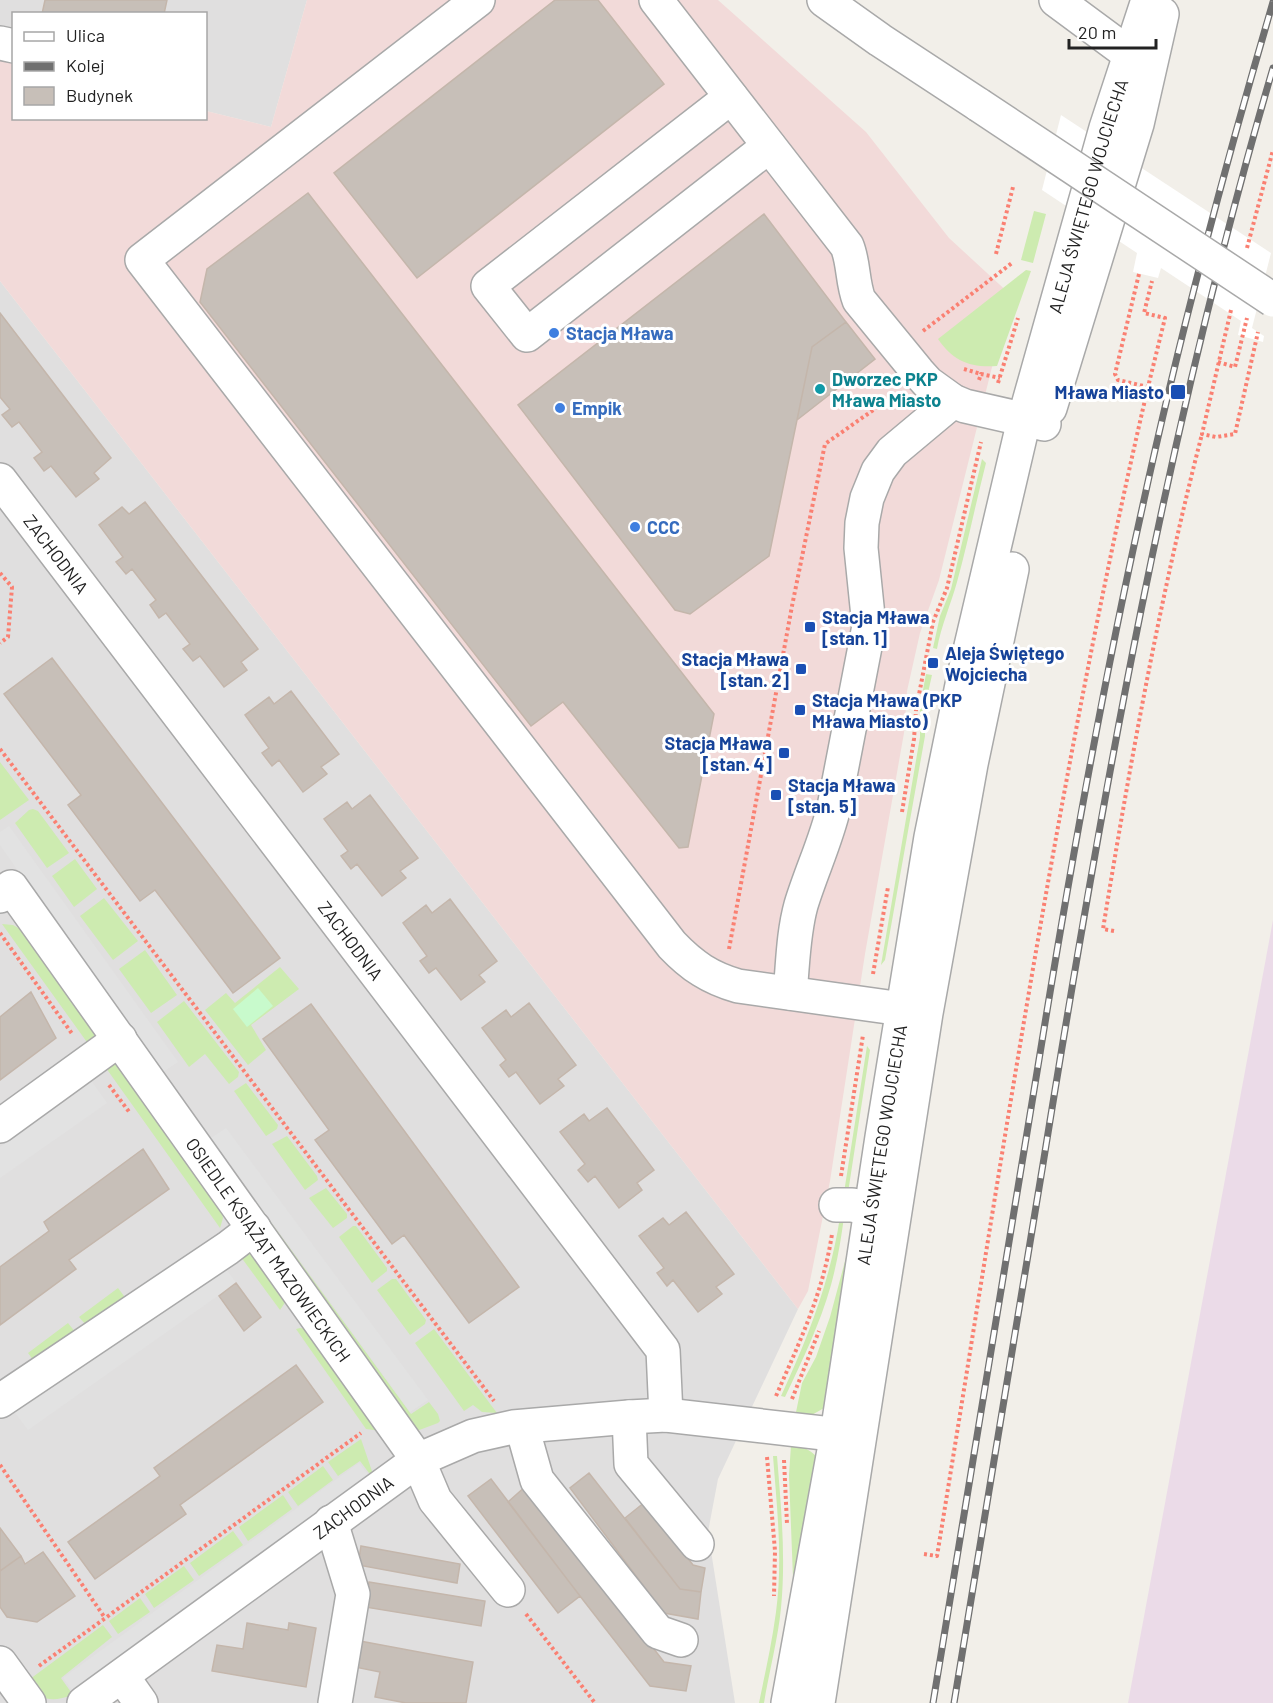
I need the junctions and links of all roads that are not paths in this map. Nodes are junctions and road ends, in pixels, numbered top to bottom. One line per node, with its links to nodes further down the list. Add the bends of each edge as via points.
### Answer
1 (478, 0): 15 (street, via 141,260 672,945 687,961 724,982)
2 (656, 0): 8 (street)
3 (824, 0): 10 (street, bridge, via 979,105)
4 (1056, 0): 7 (street)
5 (1148, 0): 7 (street, ALEJA ŚWIĘTEGO WOJCIECHA)
6 (1165, 0): 7 (street, ALEJA ŚWIĘTEGO WOJCIECHA)
7 (1140, 58): 12 (street, ALEJA ŚWIĘTEGO WOJCIECHA, via 1137,123)
8 (731, 97): 9 (street); 9 (street, via 488,286 527,335)
9 (769, 146): 11 (street, via 847,246 859,300 928,383)
10 (1260, 307)
11 (953, 401): 12 (street); 15 (street, via 892,452 878,471 867,498 861,548 868,626 828,834 812,869 794,938)
12 (1035, 422): 16 (street, ALEJA ŚWIĘTEGO WOJCIECHA, via 963,680 931,837)
13 (0, 480): 23 (street, ZACHODNIA, via 663,1350)
14 (4, 884): 17 (street, OSIEDLE KSIĄŻĄT MAZOWIECKICH)
15 (790, 993): 16 (street)
16 (915, 1011): 20 (street, ALEJA ŚWIĘTEGO WOJCIECHA)
17 (120, 1039): 18 (street); 21 (street, OSIEDLE KSIĄŻĄT MAZOWIECKICH)
18 (0, 1126)
19 (836, 1205): 20 (street)
20 (883, 1211): 26 (street, ALEJA ŚWIĘTEGO WOJCIECHA)
21 (254, 1228): 22 (street); 27 (street, OSIEDLE KSIĄŻĄT MAZOWIECKICH)
22 (0, 1401)
23 (666, 1415): 24 (street, ZACHODNIA); 26 (street, ZACHODNIA)
24 (629, 1417): 25 (street, ZACHODNIA); 29 (street, via 631,1464)
25 (518, 1427): 27 (street, ZACHODNIA, via 473,1436); 31 (street, via 537,1480 658,1632)
26 (848, 1436): 36 (street, ALEJA ŚWIĘTEGO WOJCIECHA); 37 (street, ALEJA ŚWIĘTEGO WOJCIECHA)
27 (418, 1461): 28 (street, ZACHODNIA); 30 (street, OSIEDLE KSIĄŻĄT MAZOWIECKICH, via 435,1500)
28 (331, 1522): 32 (street, ZACHODNIA); 35 (street, via 353,1594)
29 (697, 1544)
30 (508, 1590)
31 (681, 1640)
32 (122, 1676): 33 (street, ZACHODNIA); 34 (street)
33 (84, 1703)
34 (141, 1703)
35 (335, 1703)
36 (788, 1703)
37 (818, 1703)

